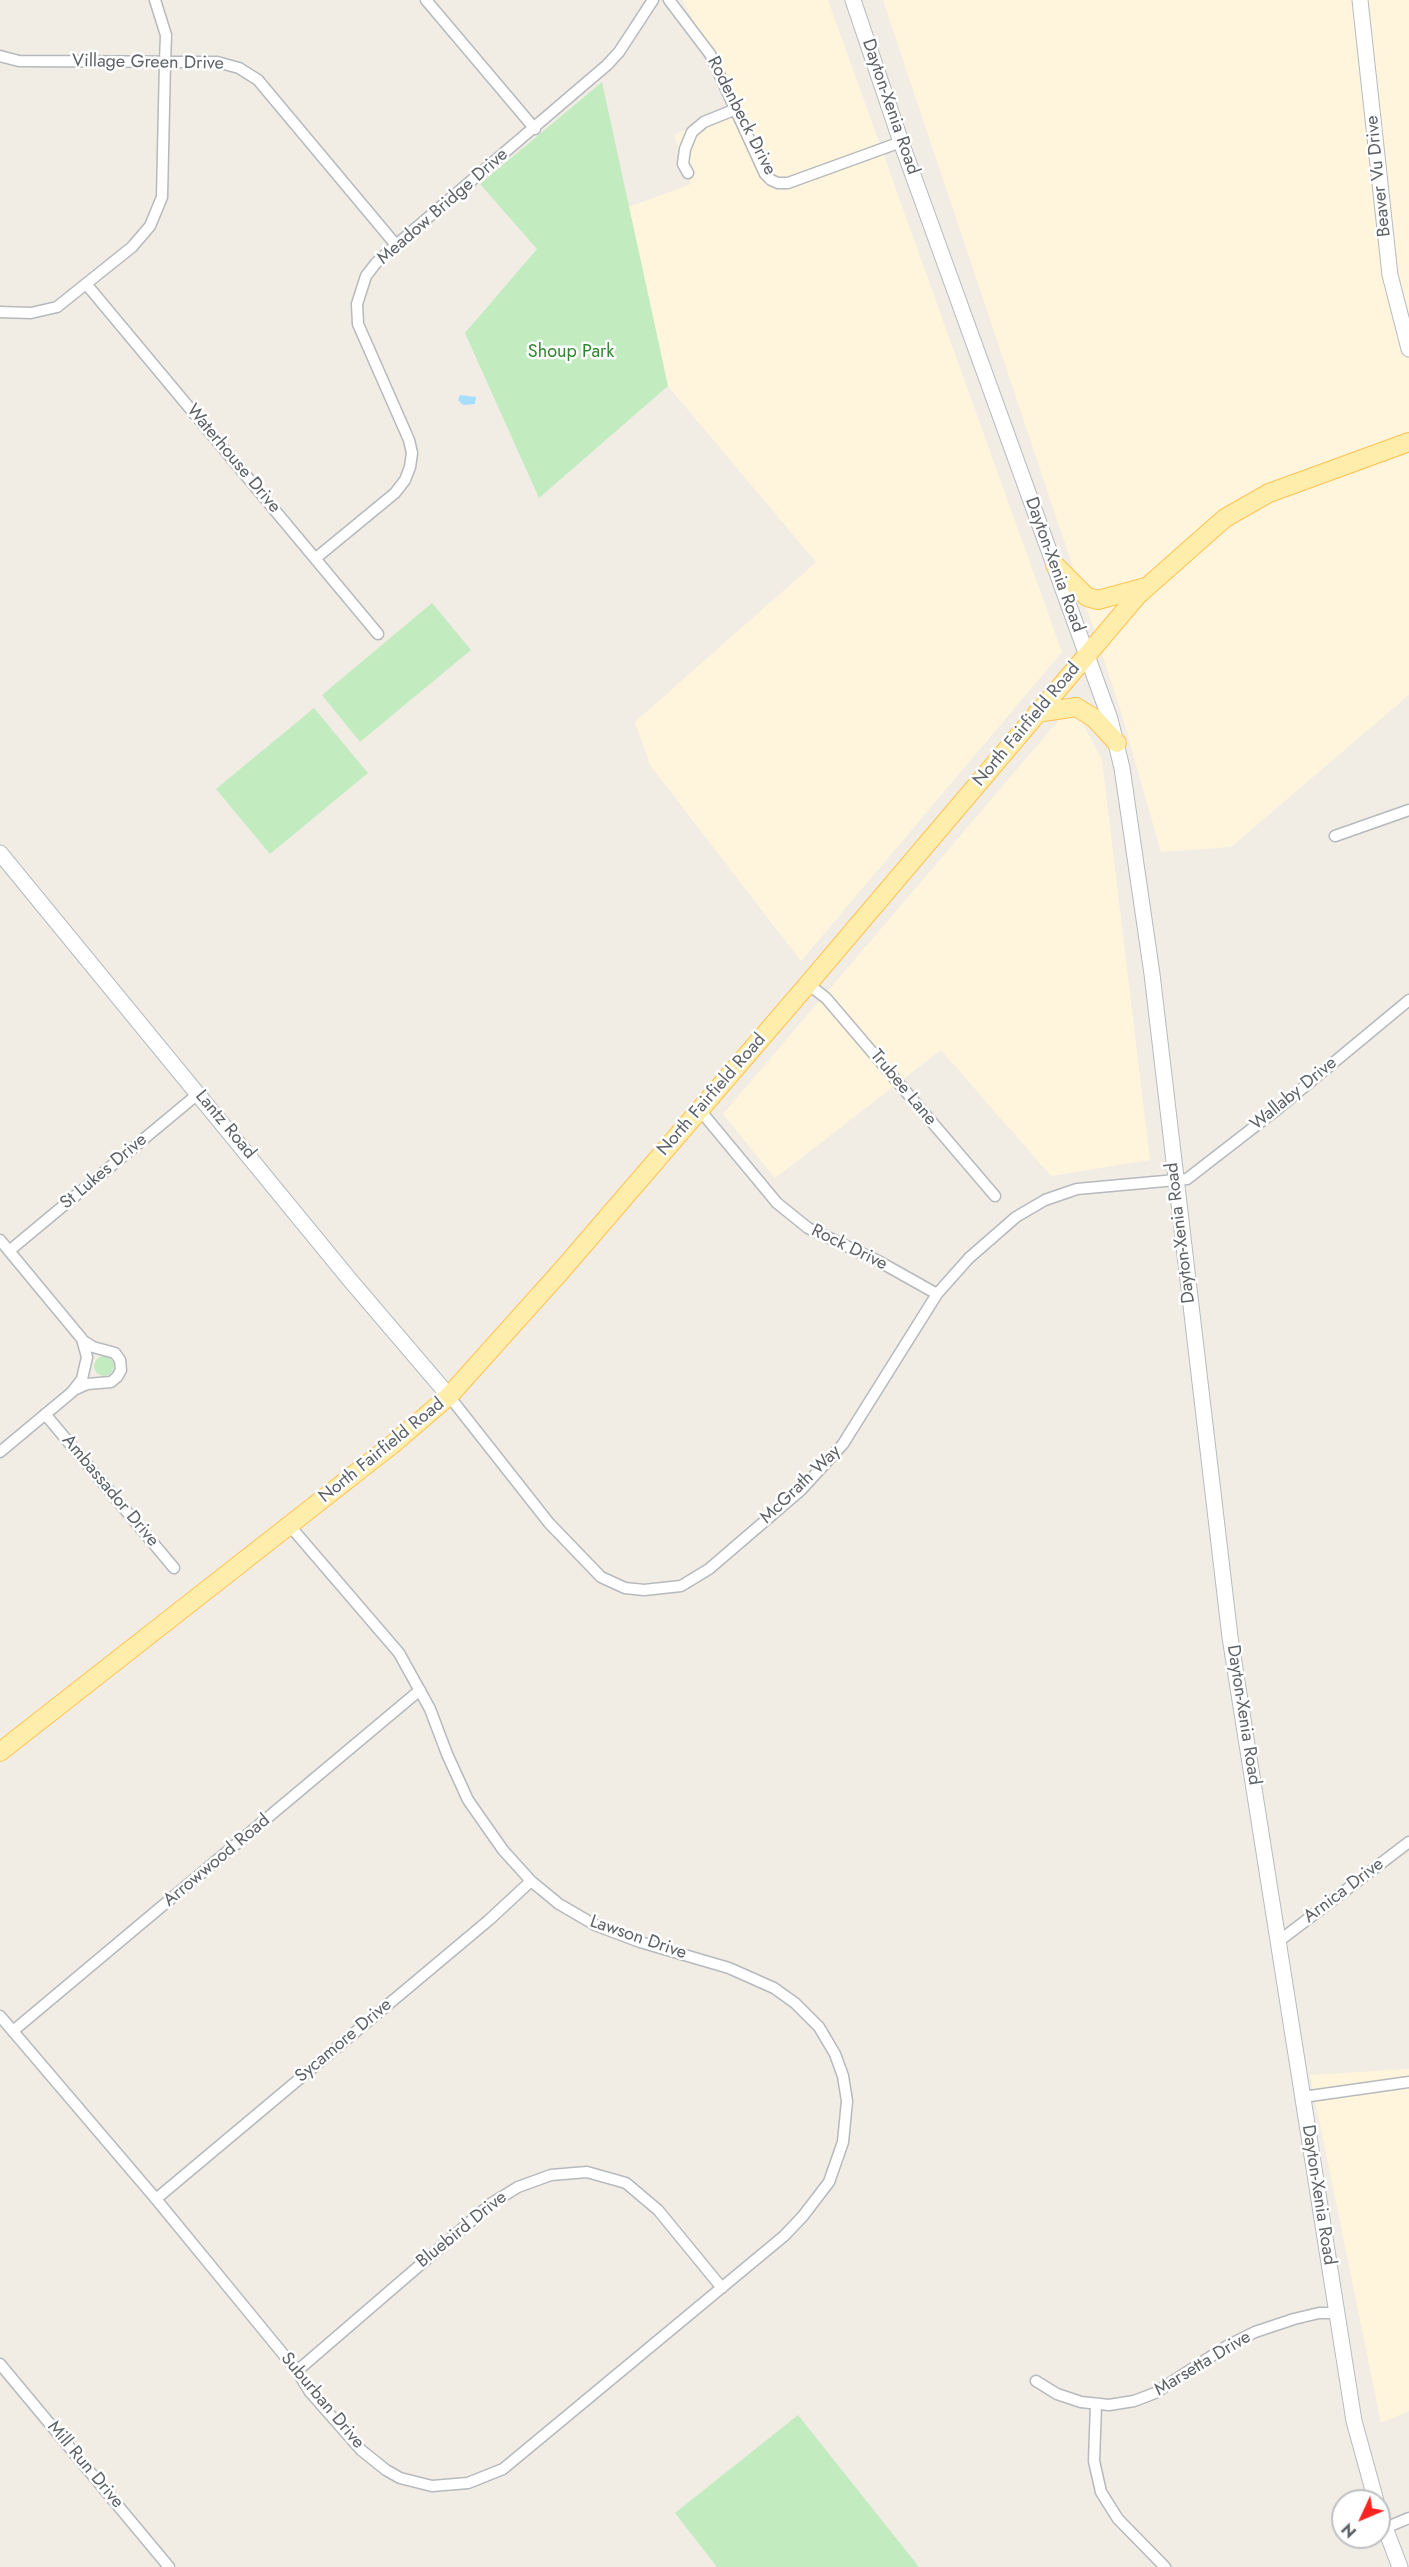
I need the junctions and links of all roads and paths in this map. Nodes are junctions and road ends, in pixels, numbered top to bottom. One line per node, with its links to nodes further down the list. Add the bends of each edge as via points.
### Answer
1 (155, 0): 8 (street, via 166,35)
2 (426, 0): 10 (street)
3 (653, 0): 10 (street, Meadow Bridge Drive, via 614,58)
4 (669, 0): 9 (street, Rodenbeck Drive, via 710,54)
5 (853, 0): 11 (main road, Dayton-Xenia Road)
6 (1360, 0): 16 (main road, Beaver Vu Drive, via 1390,275)
7 (0, 57): 8 (street, Village Green Drive, via 19,61)
8 (165, 62): 13 (street, Village Green Drive, via 224,63 253,75); 14 (street, via 162,197 139,241)
9 (736, 109): 11 (street, Rodenbeck Drive, via 765,174 778,183 788,183); 12 (street, via 704,122 692,132 683,164)
10 (534, 129): 13 (street, Meadow Bridge Drive)
11 (901, 142): 19 (main road, Dayton-Xenia Road)
12 (688, 173)
13 (396, 245): 18 (street, Meadow Bridge Drive, via 366,276 357,311 362,335 410,440 410,467 395,493)
14 (87, 285): 15 (street, via 49,310); 18 (street, Waterhouse Drive)
15 (0, 312)
16 (1409, 349)
17 (1409, 442): 20 (main road, North Fairfield Road, via 1269,493 1225,518)
18 (316, 558): 21 (street, Waterhouse Drive)
19 (1055, 565): 20 (main road, via 1087,597 1098,600); 22 (main road, Dayton-Xenia Road)
20 (1148, 586): 22 (main road, North Fairfield Road)
21 (378, 633)
22 (1086, 656): 23 (main road, North Fairfield Road); 24 (main road, Dayton-Xenia Road)
23 (1038, 713): 24 (main road, via 1076,707 1094,718); 28 (main road, North Fairfield Road)
24 (1116, 744): 32 (main road, Dayton-Xenia Road, via 1138,865)
25 (1409, 810): 26 (street)
26 (1335, 836)
27 (0, 853): 30 (main road, Lantz Road)
28 (808, 984): 31 (main road, North Fairfield Road); 33 (street, Trubee Lane, via 826,998)
29 (1409, 1000): 32 (street, Wallaby Drive, via 1187,1179)
30 (199, 1093): 35 (street, St Lukes Drive); 39 (main road, Lantz Road)
31 (699, 1109): 36 (street, Rock Drive, via 777,1203 808,1228); 39 (main road, North Fairfield Road)
32 (1175, 1180): 36 (street, McGrath Way, via 1077,1189 1045,1200 1016,1217 969,1258); 48 (main road, Dayton-Xenia Road, via 1230,1637)
33 (995, 1196)
34 (0, 1240): 35 (street)
35 (9, 1251): 37 (street)
36 (937, 1294): 39 (street, McGrath Way, via 843,1444 801,1490 709,1569 681,1586 625,1588 601,1577 549,1522)
37 (82, 1339): 38 (street, via 87,1364); 38 (street, via 93,1347 115,1353 121,1370 111,1382 87,1384)
38 (72, 1392): 40 (street)
39 (449, 1396): 42 (main road, North Fairfield Road)
40 (45, 1414): 41 (street); 43 (street, Ambassador Drive)
41 (0, 1452)
42 (290, 1526): 44 (street, Lawson Drive, via 399,1653); 45 (main road, North Fairfield Road)
43 (174, 1568)
44 (420, 1690): 47 (street, Lawson Drive, via 468,1800 503,1850); 50 (street, Arrowwood Road)
45 (0, 1752)
46 (1409, 1842): 48 (street, Arnica Drive)
47 (531, 1881): 53 (street, Sycamore Drive); 54 (street, Lawson Drive, via 559,1904 595,1925 729,1968 774,1988 808,2014 835,2054 845,2086 846,2120 830,2182 784,2236)
48 (1279, 1941): 52 (main road, Dayton-Xenia Road)
49 (0, 2016): 50 (street, Suburban Drive)
50 (13, 2031): 53 (street, Suburban Drive)
51 (1409, 2082): 52 (street)
52 (1303, 2097): 55 (main road, Dayton-Xenia Road)
53 (156, 2199): 57 (street, Suburban Drive)
54 (722, 2288): 57 (street, Suburban Drive, via 503,2469 468,2483 432,2486 386,2470 362,2450 310,2392); 57 (street, Bluebird Drive, via 658,2210 626,2183 587,2172 551,2175 518,2187 492,2203)
55 (1337, 2313): 59 (street, Marsetta Drive, via 1319,2313 1268,2327 1227,2346 1148,2396 1122,2404); 60 (main road, Dayton-Xenia Road, via 1354,2421)
56 (0, 2364): 64 (street, Mill Run Drive)
57 (297, 2371)
58 (1036, 2381): 59 (street, Marsetta Drive, via 1065,2398)
59 (1096, 2405): 65 (street, via 1094,2461 1101,2492 1118,2519)
60 (1373, 2489)
61 (1409, 2518): 62 (street)
62 (1391, 2525)
63 (1391, 2545): 66 (main road)
64 (166, 2566)
65 (1165, 2567)
66 (1400, 2567)

